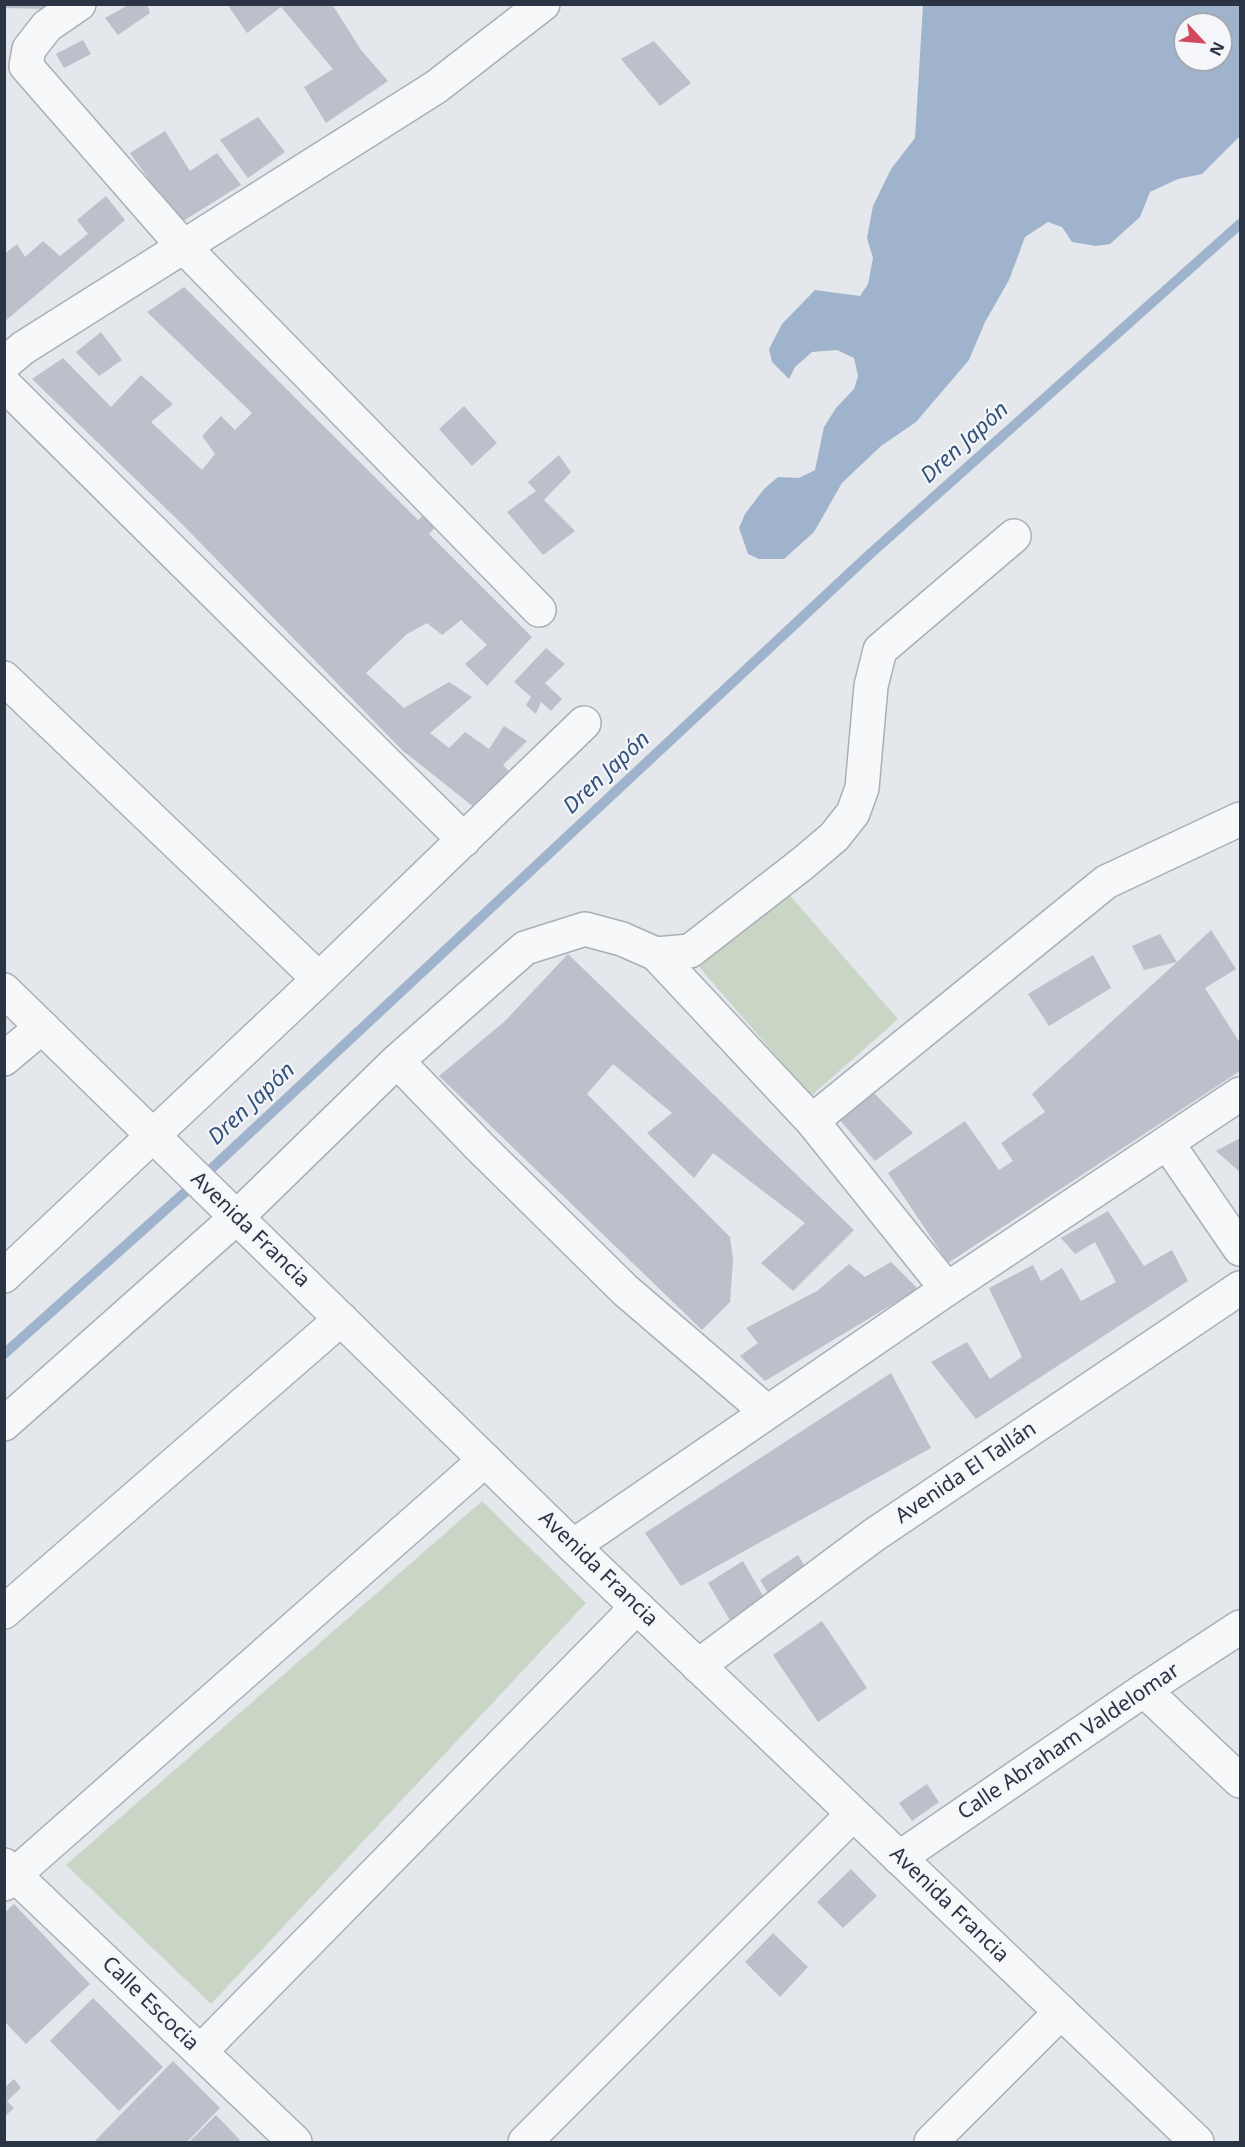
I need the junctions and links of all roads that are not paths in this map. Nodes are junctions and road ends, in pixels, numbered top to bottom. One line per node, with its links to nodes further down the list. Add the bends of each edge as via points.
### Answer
1 (79, 4): 3 (street, via 47,26 29,49 26,66)
2 (543, 4): 3 (street, via 436,87)
3 (183, 246): 4 (street); 7 (street)
4 (4, 364)
5 (4, 384): 11 (street)
6 (1014, 536): 12 (street, via 880,650 871,686 862,788 853,813 834,837 690,951)
7 (539, 610)
8 (4, 678): 13 (street)
9 (584, 723): 11 (street)
10 (1240, 819): 19 (street, via 1106,882)
11 (464, 840): 13 (street)
12 (656, 954): 17 (street, via 585,929 525,948); 19 (street)
13 (319, 979): 21 (street)
14 (4, 990): 15 (street, Avenida Francia)
15 (42, 1027): 16 (street); 21 (street, Avenida Francia)
16 (4, 1059)
17 (397, 1061): 22 (street); 28 (street, via 625,1290)
18 (1240, 1094): 20 (street)
19 (812, 1120): 26 (street)
20 (1168, 1144): 23 (street); 26 (street)
21 (162, 1145): 22 (street, Avenida Francia); 24 (street)
22 (230, 1211): 27 (street, Avenida Francia); 29 (street)
23 (1240, 1249)
24 (4, 1276)
25 (1240, 1288): 35 (street, Avenida El Tallán, via 874,1535)
26 (947, 1289): 28 (street)
27 (341, 1319): 30 (street, Avenida Francia); 33 (street)
28 (767, 1412): 31 (street)
29 (4, 1424)
30 (485, 1460): 31 (street, Avenida Francia); 40 (street)
31 (573, 1546): 32 (street, Avenida Francia)
32 (637, 1607): 35 (street, Avenida Francia); 42 (street)
33 (4, 1612)
34 (1240, 1627): 36 (street, Calle Abraham Valdelomar)
35 (698, 1666): 38 (street, Avenida Francia)
36 (1144, 1689): 37 (street); 39 (street, Calle Abraham Valdelomar)
37 (1240, 1781)
38 (853, 1814): 39 (street, Avenida Francia); 44 (street)
39 (899, 1858): 41 (street, Avenida Francia)
40 (8, 1875): 42 (street, Calle Escocia)
41 (1061, 2012): 45 (street); 46 (street, Avenida Francia)
42 (201, 2052): 43 (street, Calle Escocia)
43 (295, 2142)
44 (525, 2142)
45 (931, 2142)
46 (1197, 2142)

